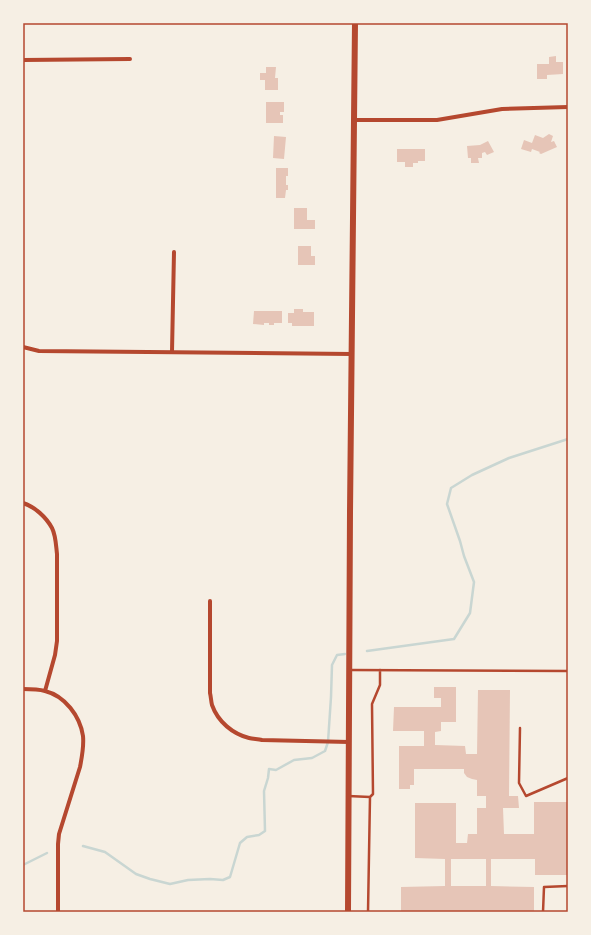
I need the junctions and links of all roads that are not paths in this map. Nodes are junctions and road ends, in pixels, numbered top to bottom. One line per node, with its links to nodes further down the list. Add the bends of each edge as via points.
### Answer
1 (356, 23): 5 (street)
2 (130, 59): 3 (street)
3 (23, 60)
4 (568, 107): 5 (street, via 502,110 442,120)
5 (354, 120): 9 (street)
6 (174, 252): 8 (street)
7 (23, 347): 8 (street, via 39,351)
8 (172, 352): 9 (street)
9 (352, 354): 12 (street)
10 (23, 503): 16 (street, via 45,519 52,529 56,543 57,641)
11 (210, 601): 18 (street, via 210,693 212,705 225,726 249,738)
12 (349, 670): 13 (lane); 18 (street)
13 (380, 670): 14 (lane); 21 (lane, via 380,685 372,704 373,794)
14 (568, 671)
15 (23, 689): 16 (street)
16 (45, 691): 23 (street, via 54,694 69,707 83,736 80,767 58,844)
17 (520, 728): 19 (lane, via 519,783 526,796)
18 (349, 742): 20 (street)
19 (568, 778)
20 (348, 796): 21 (lane); 24 (street)
21 (370, 796): 25 (lane)
22 (568, 886): 26 (lane, via 544,887)
23 (58, 912)
24 (348, 912)
25 (368, 912)
26 (543, 912)

